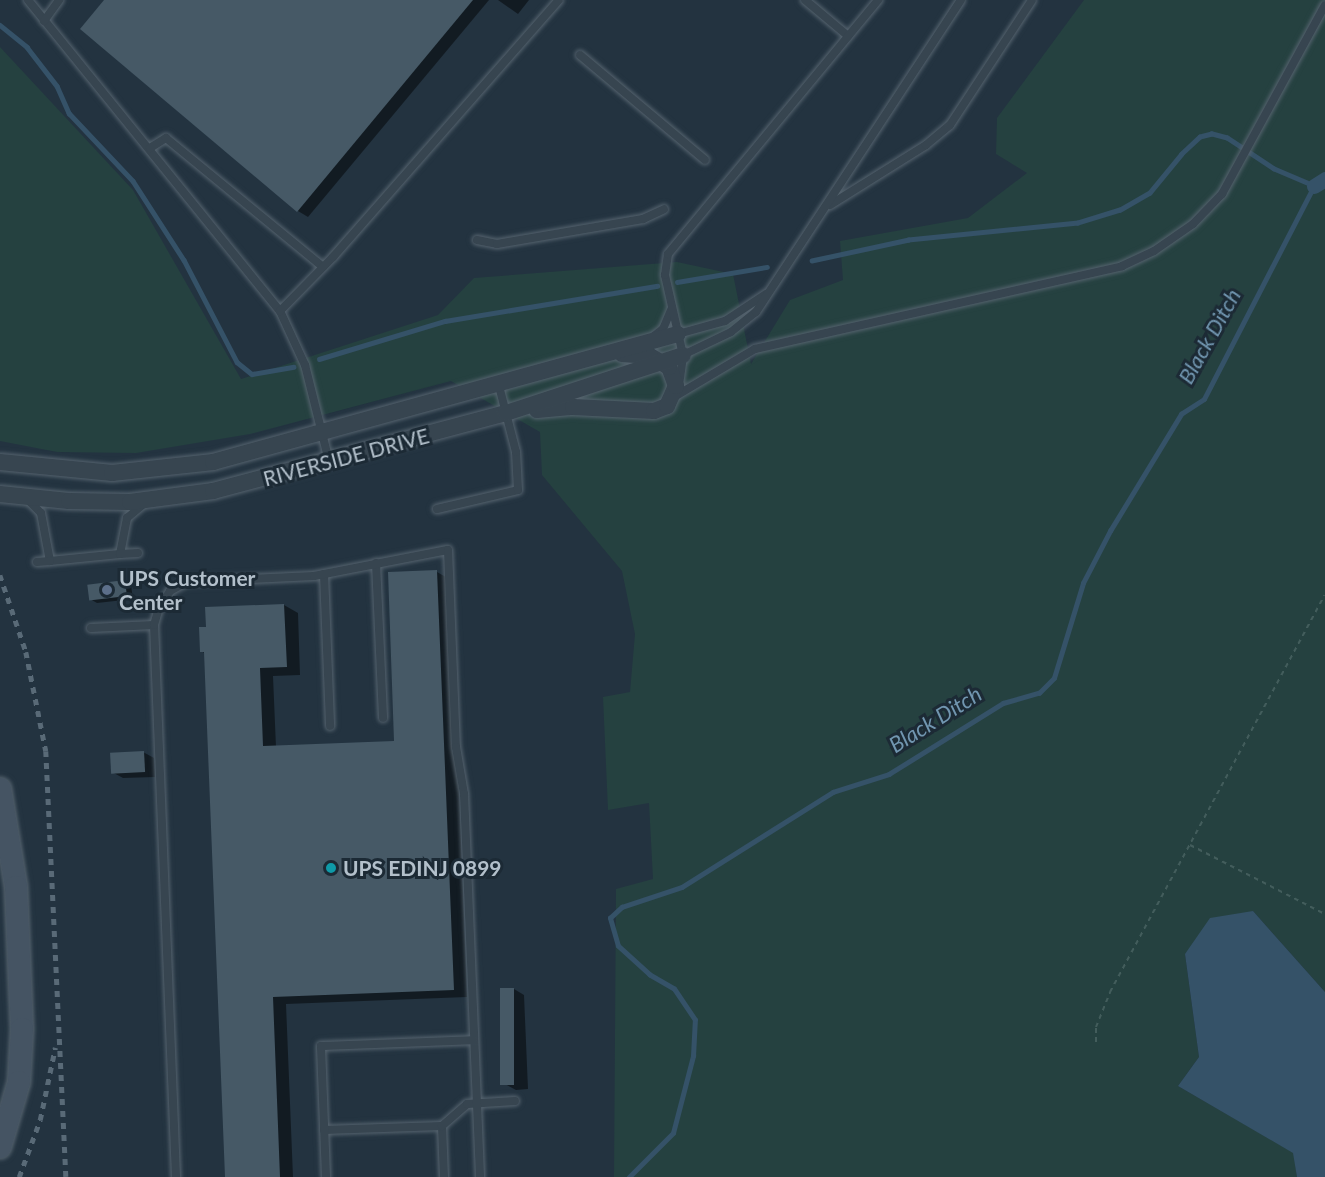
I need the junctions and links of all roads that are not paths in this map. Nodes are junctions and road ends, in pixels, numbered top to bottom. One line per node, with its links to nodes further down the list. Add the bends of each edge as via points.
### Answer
1 (28, 0): 9 (lane)
2 (59, 0): 9 (lane)
3 (559, 0): 17 (lane)
4 (805, 0): 10 (lane)
5 (878, 0): 10 (lane)
6 (961, 0): 14 (lane)
7 (1032, 0): 14 (lane, via 950,125 926,145)
8 (1325, 5): 27 (lane, via 1222,194 1193,224 1154,251 1122,266 755,349)
9 (44, 21): 12 (lane)
10 (848, 36): 19 (lane, via 671,248 665,268)
11 (580, 55): 13 (lane)
12 (150, 148): 17 (lane, via 166,138); 20 (lane)
13 (705, 160)
14 (827, 207): 18 (lane)
15 (664, 209): 16 (lane, via 643,219 497,244)
16 (477, 240)
17 (323, 267): 20 (lane)
18 (771, 290): 21 (lane, via 725,321); 24 (lane, via 740,326)
19 (671, 309): 21 (lane); 22 (lane, via 663,329)
20 (280, 310): 29 (lane, via 305,365)
21 (678, 334): 22 (street, RIVERSIDE DRIVE); 24 (lane)
22 (641, 343): 23 (street, RIVERSIDE DRIVE)
23 (610, 355): 25 (street, via 640,354); 26 (street, RIVERSIDE DRIVE)
24 (683, 356): 25 (street, RIVERSIDE DRIVE); 27 (lane)
25 (665, 362): 27 (street, via 672,372); 28 (street, RIVERSIDE DRIVE)
26 (499, 386): 28 (lane); 29 (street, RIVERSIDE DRIVE)
27 (674, 397): 28 (street, via 667,406 654,411 573,407)
28 (506, 413): 30 (street, RIVERSIDE DRIVE); 35 (lane, via 516,452 518,490)
29 (323, 434): 30 (lane); 31 (street, RIVERSIDE DRIVE, via 213,462 138,473 88,473)
30 (330, 461): 34 (street, RIVERSIDE DRIVE, via 225,488)
31 (0, 462)
32 (0, 494): 33 (street, RIVERSIDE DRIVE)
33 (25, 498): 34 (street, RIVERSIDE DRIVE); 38 (lane, via 41,513)
34 (148, 501): 37 (lane, via 128,518)
35 (437, 509)
36 (138, 553): 37 (lane)
37 (120, 554): 38 (lane)
38 (50, 561): 39 (lane)
39 (37, 562)
40 (376, 563): 41 (lane); 44 (lane); 47 (lane, via 448,550 456,747 464,794)
41 (324, 574): 42 (lane, via 186,582 165,596); 45 (lane)
42 (154, 625): 43 (lane); 53 (lane)
43 (91, 628)
44 (382, 718)
45 (330, 726)
46 (0, 789): 52 (main road, via 16,887 22,1029 18,1082)
47 (474, 1040): 49 (lane); 51 (lane, via 321,1046)
48 (515, 1101): 49 (lane)
49 (477, 1103): 50 (lane, via 463,1106); 56 (lane)
50 (442, 1126): 51 (lane); 55 (lane)
51 (324, 1130): 54 (lane)
52 (0, 1147)
53 (176, 1177)
54 (326, 1177)
55 (444, 1177)
56 (480, 1177)

